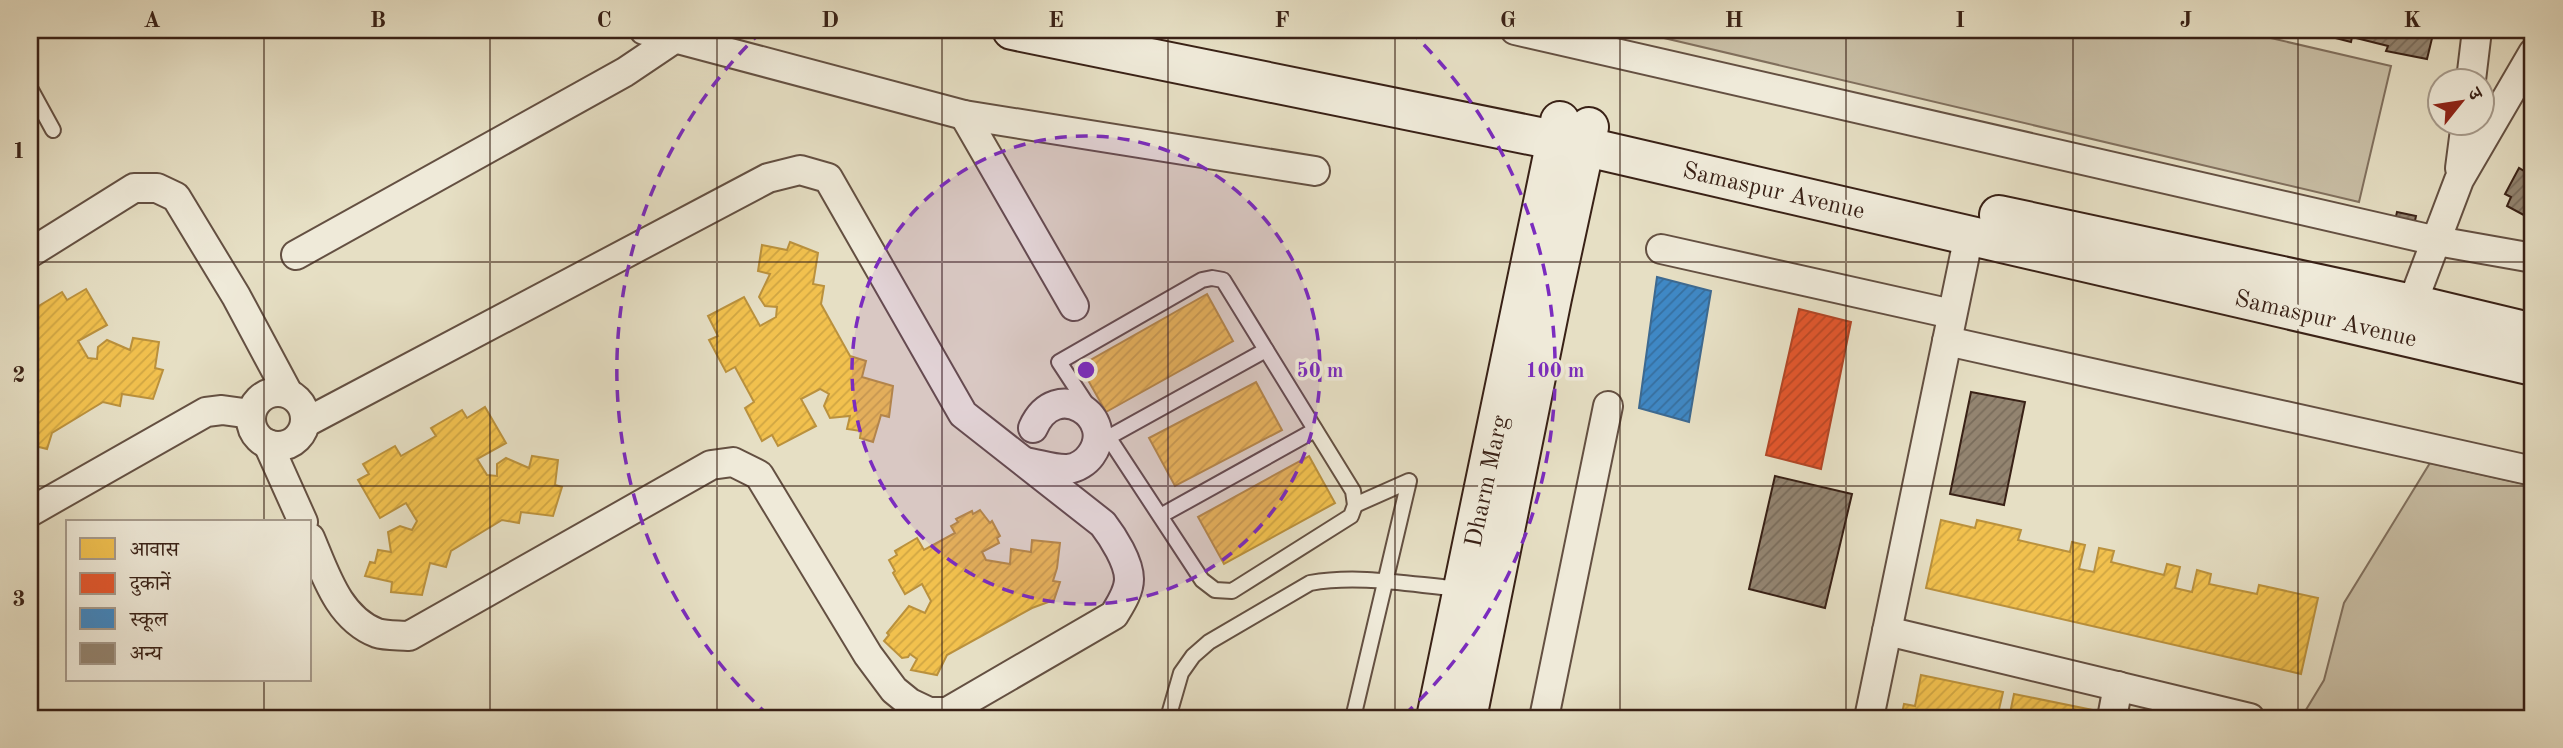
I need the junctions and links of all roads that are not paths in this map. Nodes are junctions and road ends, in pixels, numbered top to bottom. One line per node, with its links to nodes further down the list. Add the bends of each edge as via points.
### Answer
1 (644, 30): 6 (street)
2 (1012, 30): 12 (main road, Samaspur Avenue)
3 (1145, 30): 12 (main road, Samaspur Avenue)
4 (1514, 30): 17 (street)
5 (2477, 30): 8 (street)
6 (678, 33): 10 (street); 20 (street, via 625,72)
7 (2533, 53): 15 (street)
8 (2473, 66)
9 (30, 88): 11 (lane)
10 (964, 115): 14 (street); 23 (street)
11 (53, 130)
12 (1573, 134): 16 (main road, Samaspur Avenue); 22 (main road, Samaspur Avenue); 44 (main road, Dharm Marg); 50 (main road, Dharm Marg, via 1549,311)
13 (2464, 136): 15 (street)
14 (1315, 171)
15 (2459, 180): 17 (street)
16 (1969, 235): 24 (street); 27 (main road, Samaspur Avenue)
17 (2437, 241): 21 (street); 22 (street)
18 (1661, 249): 24 (street)
19 (30, 253): 28 (street, via 134,188 156,188 176,197)
20 (296, 255)
21 (2533, 258)
22 (2412, 304): 25 (main road, Samaspur Avenue)
23 (1074, 306)
24 (1950, 328): 37 (street); 45 (street)
25 (2533, 333)
26 (1265, 350): 33 (lane); 34 (lane); 34 (lane, via 1223,280 1202,280 1059,362)
27 (2533, 366)
28 (288, 393): 30 (street, via 265,395); 31 (street, via 302,406)
29 (1608, 406): 51 (street)
30 (251, 414): 35 (street, via 256,436); 39 (street, via 206,412)
31 (304, 423): 35 (street, via 292,442); 36 (street, via 768,178 800,170 828,178 963,414)
32 (1033, 428): 36 (street, via 1044,410 1074,404 1084,409 1096,426 1095,449 1070,469)
33 (1315, 430): 38 (lane, via 1353,491); 40 (lane)
34 (1110, 437): 40 (lane)
35 (268, 444): 41 (street)
36 (1021, 461): 42 (street, via 1113,536 1129,579 1123,601 1114,615 947,712 929,712 909,704 894,690 760,475 733,462 711,465 409,636 379,634 356,623 335,595)
37 (2533, 471)
38 (1355, 505): 40 (lane, via 1351,516 1232,591 1215,590 1202,580); 43 (lane, via 1409,481)
39 (30, 512)
40 (1162, 515)
41 (302, 520)
42 (312, 543)
43 (1385, 582): 44 (lane); 47 (lane, via 1310,583 1209,642 1181,673); 48 (lane)
44 (1463, 590): 49 (main road, Dharm Marg)
45 (1887, 631): 46 (street); 52 (street)
46 (2118, 686): 53 (street); 54 (street)
47 (1168, 718)
48 (1353, 718)
49 (1436, 718)
50 (1467, 718)
51 (1544, 718)
52 (1869, 718)
53 (2112, 718)
54 (2250, 718)

